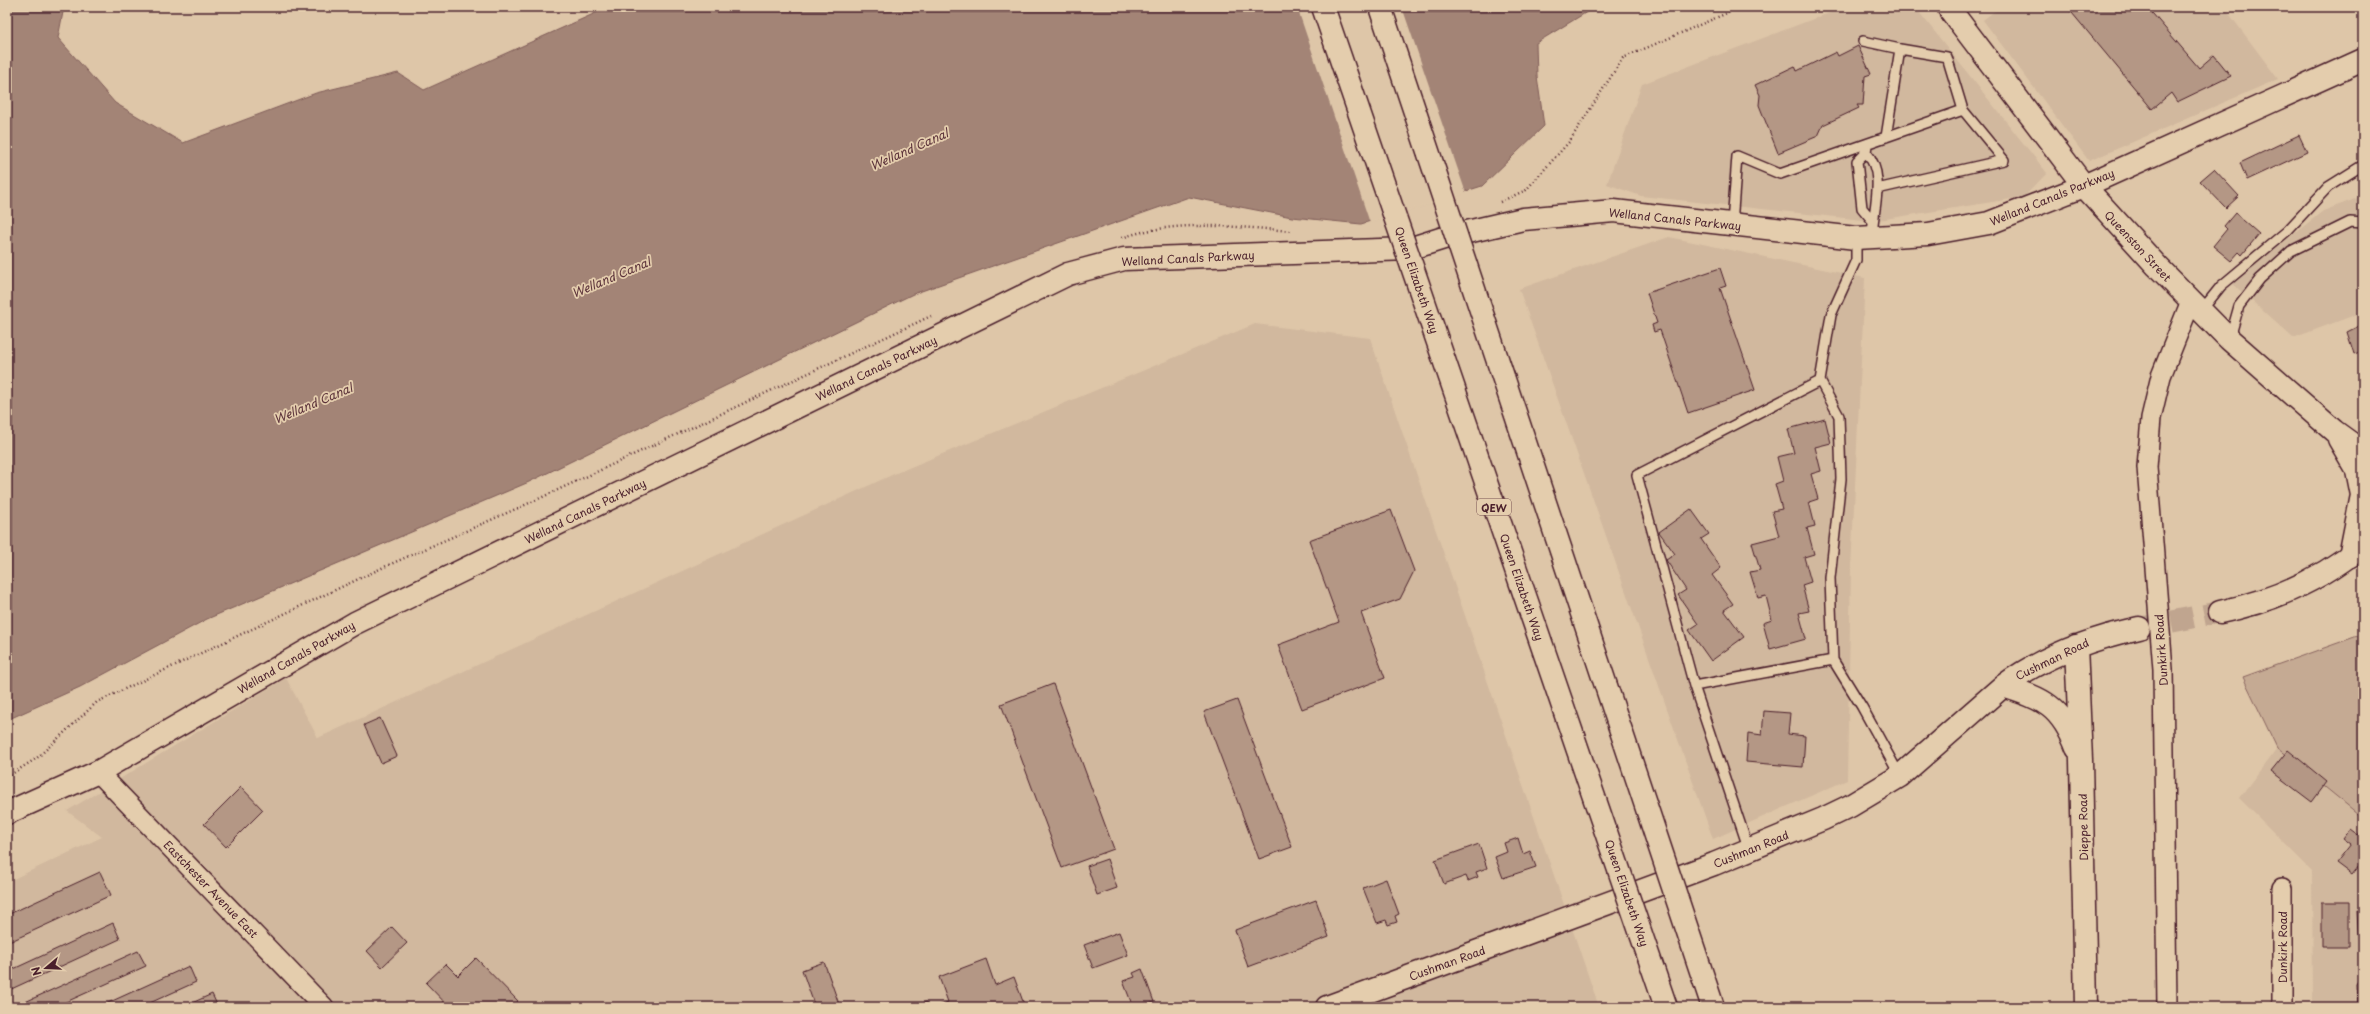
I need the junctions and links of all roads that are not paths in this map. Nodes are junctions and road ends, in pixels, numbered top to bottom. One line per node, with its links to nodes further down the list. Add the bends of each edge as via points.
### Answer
1 (1324, 7): 36 (main road, Queen Elizabeth Way / QEW, bridge)
2 (1380, 7): 37 (main road, bridge)
3 (1948, 7): 11 (main road, Queenston Street)
4 (1863, 41): 5 (lane)
5 (1900, 49): 7 (lane, via 1947,58); 8 (lane)
6 (2363, 60): 11 (main road, Welland Canals Parkway)
7 (1963, 110): 8 (lane); 12 (lane, via 2004,160)
8 (1886, 137): 9 (lane)
9 (1867, 148): 12 (lane, via 1874,161); 14 (lane, via 1780,174 1737,156); 15 (lane, via 1857,162)
10 (2363, 165): 16 (lane, via 2328,187 2287,230)
11 (2084, 186): 15 (main road, Welland Canals Parkway, via 1989,223 1928,234); 16 (main road, Queenston Street)
12 (1877, 189): 15 (lane, via 1877,208)
13 (2363, 223): 17 (lane, via 2350,222 2290,251 2260,279 2239,306)
14 (1732, 224): 15 (main road, Welland Canals Parkway); 29 (main road, Welland Canals Parkway, via 1614,211 1523,219 1450,236 1409,249 1124,260 1068,274 355,623)
15 (1867, 232): 18 (lane, via 1830,315)
16 (2196, 306): 17 (main road, Queenston Street); 39 (street, Dunkirk Road, via 2161,376 2151,418 2146,467 2163,669)
17 (2229, 339): 19 (main road, Queenston Street)
18 (1820, 381): 25 (lane, via 1839,416 1841,479 1830,578); 26 (lane, via 1637,475)
19 (2334, 431): 20 (main road, Queenston Street); 21 (main road, via 2357,470 2362,495)
20 (2363, 452)
21 (2357, 550): 22 (main road, via 2287,593)
22 (2220, 612)
23 (2139, 628): 24 (main road, Cushman Road)
24 (2076, 646): 27 (main road, Cushman Road, via 2039,663); 28 (main road, Dieppe Road)
25 (1833, 660): 26 (lane); 30 (lane)
26 (1694, 686): 32 (lane)
27 (2003, 686): 28 (main road, via 2031,695 2062,717); 30 (main road, Cushman Road)
28 (2081, 760): 38 (main road, Dieppe Road)
29 (98, 772): 31 (main road, Welland Canals Parkway); 34 (street, Eastchester Avenue East)
30 (1900, 776): 32 (main road, Cushman Road, via 1850,806)
31 (7, 813)
32 (1749, 850): 35 (main road, Cushman Road)
33 (2282, 888): 40 (street, Dunkirk Road)
34 (324, 1007)
35 (1327, 1007)
36 (1666, 1007)
37 (1713, 1007)
38 (2086, 1007)
39 (2166, 1007)
40 (2282, 1007)

